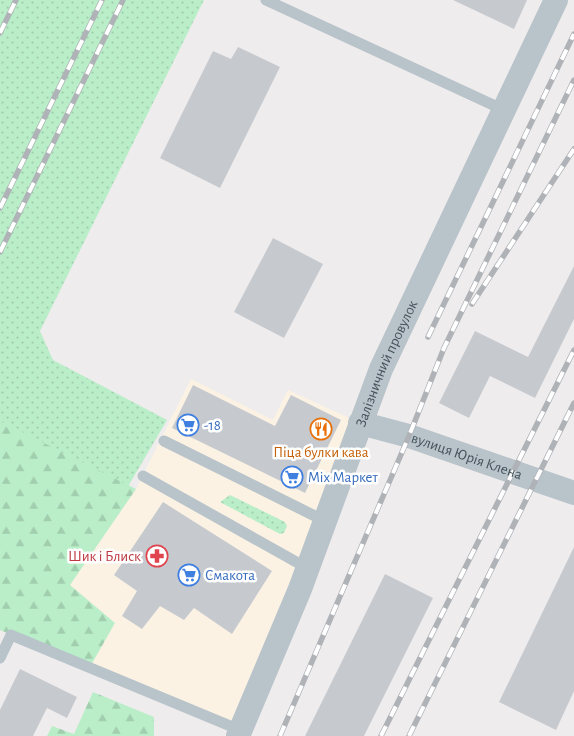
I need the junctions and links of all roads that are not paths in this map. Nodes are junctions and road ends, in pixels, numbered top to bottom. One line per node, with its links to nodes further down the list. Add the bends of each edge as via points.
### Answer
1 (266, 0): 3 (lane)
2 (556, 0): 3 (street, Залізничний провулок)
3 (504, 110): 4 (street, Залізничний провулок, via 381,369)
4 (360, 423): 7 (street, вулиця Юрія Клена, via 409,436); 8 (street, Залізничний провулок)
5 (164, 441): 8 (lane)
6 (143, 476): 9 (lane)
7 (574, 493)
8 (325, 521): 9 (street, Залізничний провулок)
9 (307, 568): 11 (street, Залізничний провулок)
10 (0, 658): 11 (lane, via 11,635)
11 (239, 733)

